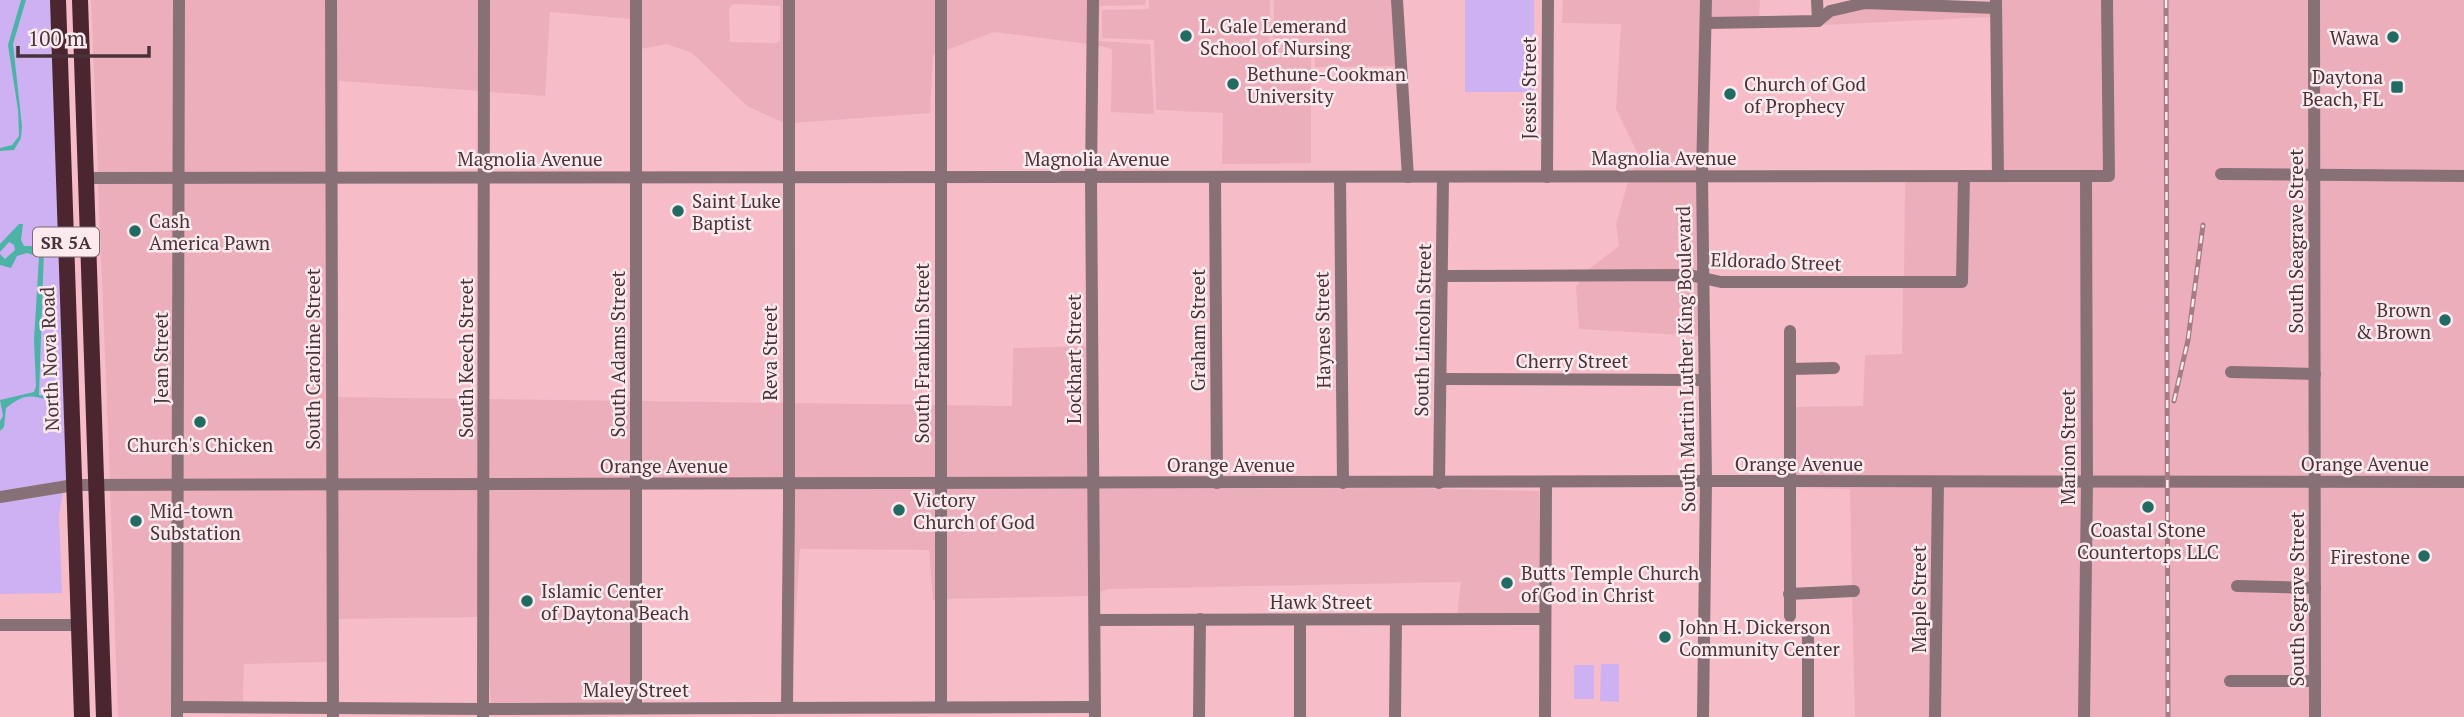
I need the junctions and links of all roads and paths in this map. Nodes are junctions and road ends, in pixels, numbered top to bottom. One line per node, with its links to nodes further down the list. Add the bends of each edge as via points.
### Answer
1 (58, 0): 63 (main road, North Nova Road / SR 5A)
2 (80, 0): 33 (main road, SR 5A)
3 (179, 0): 34 (street, Jean Street)
4 (331, 0): 35 (street, South Caroline Street)
5 (484, 0): 36 (street, South Keech Street)
6 (636, 0): 37 (street, South Adams Street)
7 (789, 0): 38 (street, Reva Street)
8 (941, 0): 25 (street, South Franklin Street)
9 (1093, 0): 26 (street, Lockhart Street)
10 (1397, 0): 29 (street)
11 (1548, 0): 31 (street, Jessie Street)
12 (1706, 0): 18 (street, South Martin Luther King Boulevard)
13 (1817, 0): 17 (street)
14 (2107, 0): 23 (street, Magnolia Avenue, via 2109,176)
15 (2314, 0): 20 (street, South Seagrave Street)
16 (1996, 4): 17 (street, via 1865,3 1830,11); 22 (street)
17 (1818, 21): 18 (street)
18 (1706, 23): 32 (street, South Martin Luther King Boulevard)
19 (2221, 174): 20 (street)
20 (2314, 175): 24 (street); 45 (street, South Seagrave Street)
21 (1964, 176): 22 (street, Magnolia Avenue); 32 (street, Magnolia Avenue); 40 (street, Eldorado Street, via 1962,282 1721,282)
22 (1998, 176): 23 (street, Magnolia Avenue)
23 (2086, 176): 50 (street, Marion Street)
24 (2464, 176)
25 (940, 177): 26 (street, Magnolia Avenue); 38 (street, Magnolia Avenue); 61 (street, South Franklin Street)
26 (1091, 177): 27 (street, Magnolia Avenue); 62 (street, Lockhart Street)
27 (1215, 177): 28 (street, Magnolia Avenue); 53 (street, Graham Street)
28 (1340, 177): 29 (street, Magnolia Avenue); 54 (street, Haynes Street)
29 (1408, 177): 30 (street, Magnolia Avenue)
30 (1443, 177): 31 (street, Magnolia Avenue); 39 (street, South Lincoln Street)
31 (1547, 177): 32 (street, Magnolia Avenue)
32 (1702, 177): 40 (street, South Martin Luther King Boulevard)
33 (86, 178): 34 (street, Magnolia Avenue); 64 (main road, SR 5A)
34 (179, 178): 35 (street, Magnolia Avenue); 65 (street, Jean Street)
35 (332, 178): 36 (street, Magnolia Avenue); 66 (street, South Caroline Street)
36 (485, 178): 37 (street, Magnolia Avenue); 58 (street, South Keech Street)
37 (636, 178): 38 (street, Magnolia Avenue); 59 (street, South Adams Street)
38 (788, 178): 60 (street, Reva Street)
39 (1442, 276): 40 (street, Eldorado Street); 46 (street, South Lincoln Street)
40 (1703, 278): 47 (street, South Martin Luther King Boulevard)
41 (1790, 331): 43 (street)
42 (1834, 368): 43 (street)
43 (1790, 369): 57 (street)
44 (2231, 372): 45 (street)
45 (2315, 374): 51 (street, South Seagrave Street)
46 (1441, 379): 47 (street, Cherry Street); 55 (street, South Lincoln Street)
47 (1703, 380): 48 (street, South Martin Luther King Boulevard)
48 (1706, 481): 56 (street, Orange Avenue); 57 (street, Orange Avenue); 96 (street, South Martin Luther King Boulevard)
49 (1938, 482): 50 (street, Orange Avenue); 57 (street, Orange Avenue); 98 (street, Maple Street)
50 (2087, 482): 51 (street, Orange Avenue); 99 (street, Marion Street)
51 (2315, 482): 52 (street, Orange Avenue); 69 (street, South Segrave Street)
52 (2464, 482)
53 (1217, 483): 54 (street, Orange Avenue); 62 (street, Orange Avenue)
54 (1343, 483): 55 (street, Orange Avenue)
55 (1439, 483): 56 (street, Orange Avenue)
56 (1546, 483): 74 (street)
57 (1789, 483): 71 (street)
58 (484, 484): 59 (street, Orange Avenue); 66 (street, Orange Avenue); 89 (street, South Keech Street)
59 (636, 484): 60 (street, Orange Avenue); 85 (street, South Adams Street)
60 (789, 484): 61 (street, Orange Avenue); 83 (street, Reva Street)
61 (940, 484): 62 (street, Orange Avenue); 84 (street, South Franklin Street)
62 (1094, 484): 75 (street, Lockhart Street)
63 (74, 485): 64 (street, Orange Avenue); 67 (street, Orange Avenue); 79 (main road, North Nova Road / SR 5A)
64 (96, 485): 65 (street, Orange Avenue); 91 (main road, SR 5A)
65 (179, 485): 66 (street, Orange Avenue); 86 (street, Jean Street)
66 (332, 485): 87 (street, South Caroline Street)
67 (0, 497)
68 (2237, 586): 69 (street)
69 (2315, 588): 82 (street, South Segrave Street)
70 (1854, 591): 71 (street)
71 (1789, 594): 72 (street)
72 (1790, 615)
73 (1200, 619): 75 (street, Hawk Street); 76 (street, Hawk Street); 92 (street)
74 (1545, 619): 77 (street, Hawk Street); 95 (street)
75 (1096, 620): 88 (street, Lockhart Street)
76 (1300, 620): 77 (street, Hawk Street); 93 (street)
77 (1395, 620): 94 (street)
78 (0, 625): 79 (street)
79 (79, 625): 90 (main road, North Nova Road / SR 5A)
80 (1808, 638): 97 (street)
81 (2230, 681): 82 (street)
82 (2315, 681): 100 (street, South Segrave Street)
83 (787, 706): 84 (street, Maley Street); 85 (street, Maley Street)
84 (941, 707): 88 (street, Maley Street)
85 (636, 708): 89 (street, Maley Street)
86 (177, 712): 87 (street, Maley Street)
87 (333, 712): 89 (street, Maley Street)
88 (1095, 712)
89 (483, 713)
90 (82, 717)
91 (104, 717)
92 (1199, 717)
93 (1300, 717)
94 (1395, 717)
95 (1545, 717)
96 (1703, 717)
97 (1808, 717)
98 (1935, 717)
99 (2084, 717)
100 (2315, 717)

